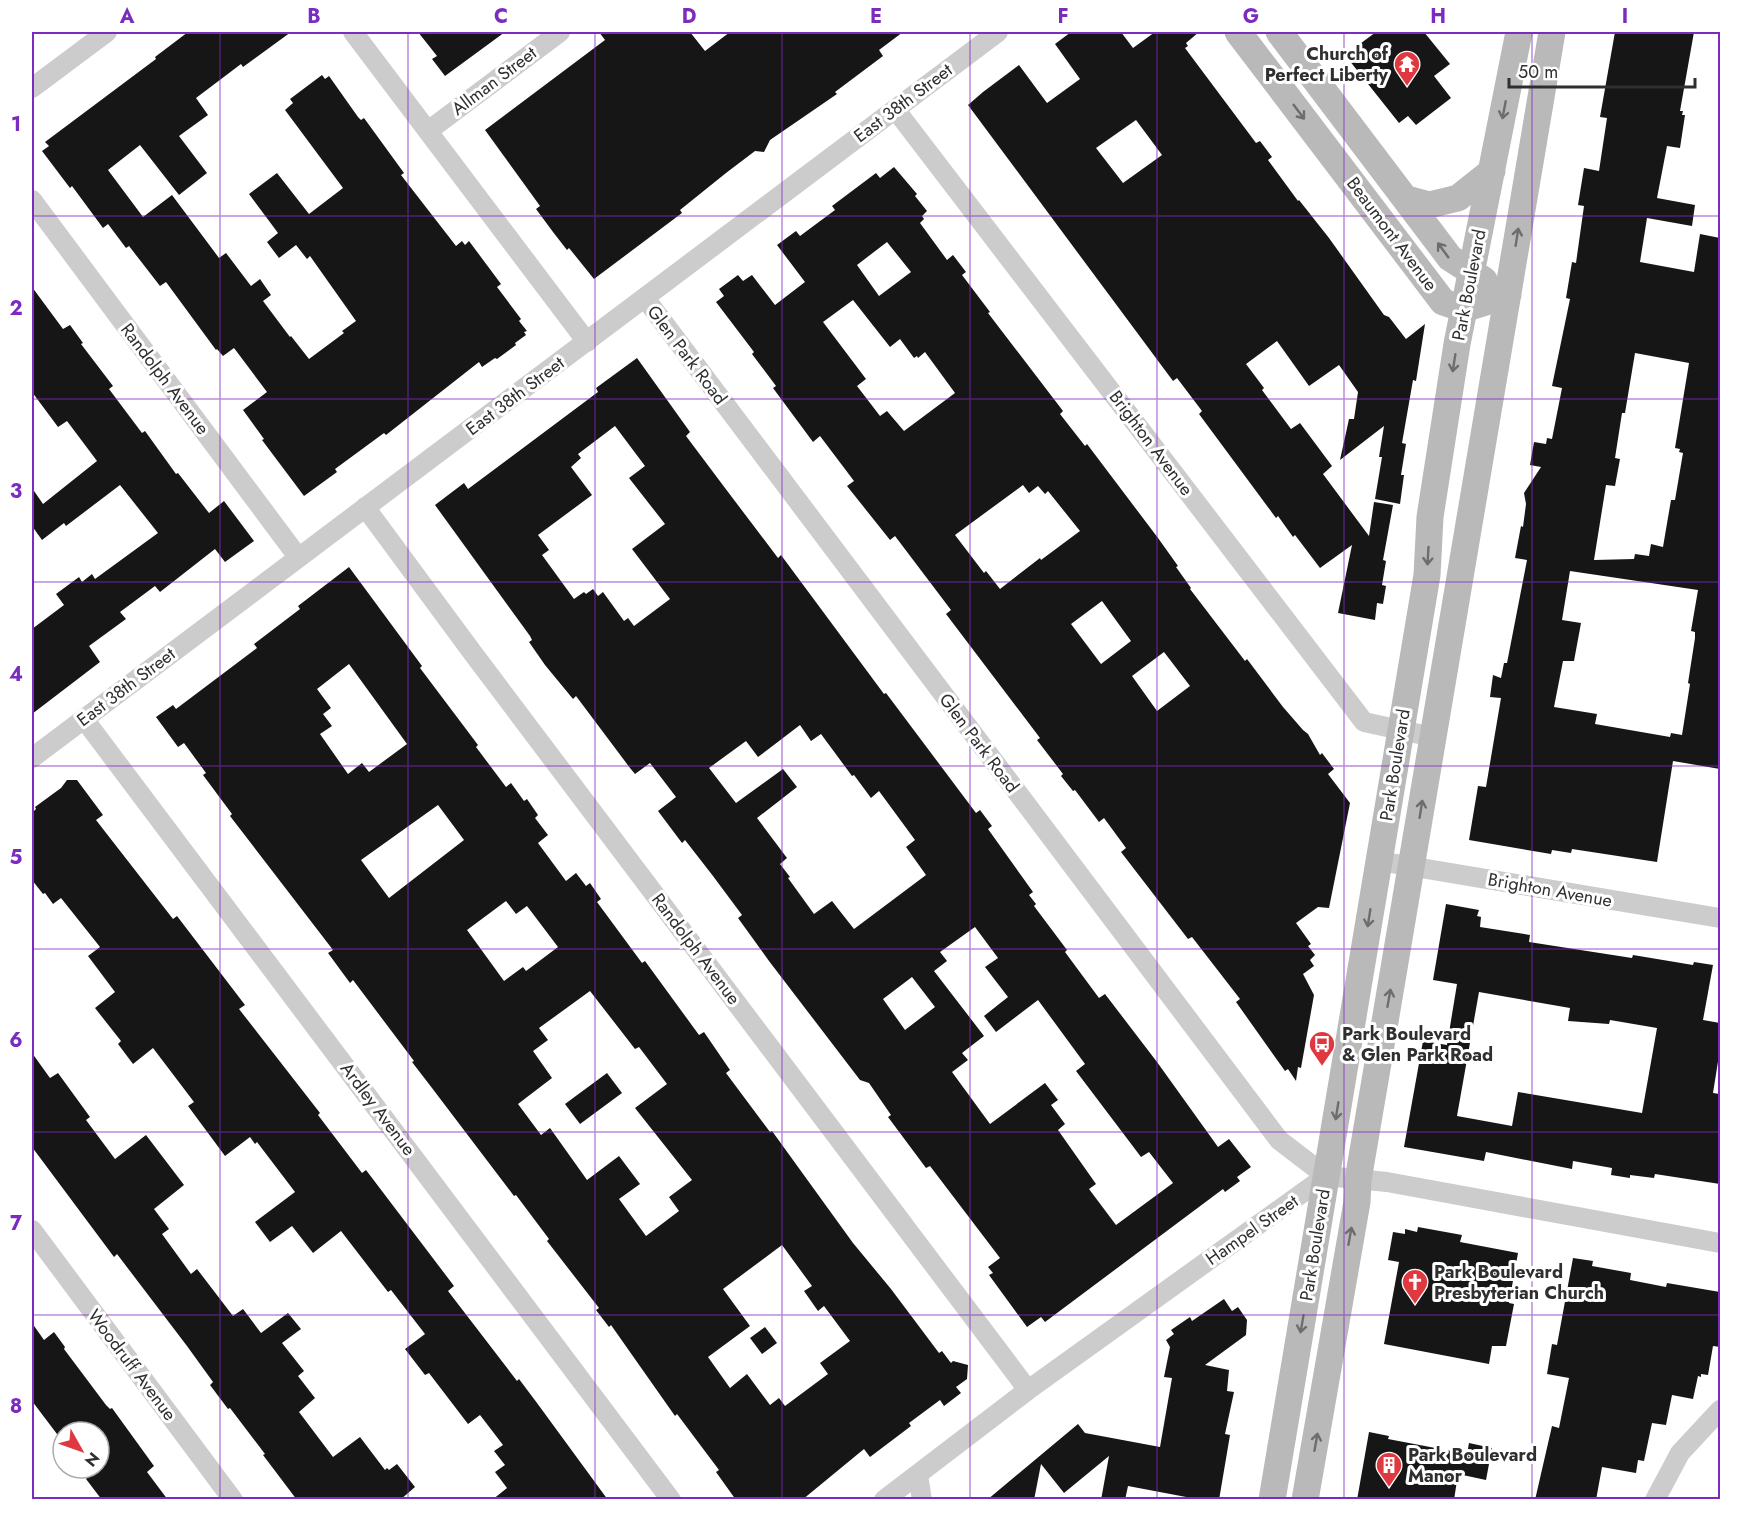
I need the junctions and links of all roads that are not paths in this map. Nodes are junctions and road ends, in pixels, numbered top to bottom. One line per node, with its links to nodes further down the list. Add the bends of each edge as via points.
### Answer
1 (107, 32): 9 (street)
2 (353, 32): 11 (street)
3 (560, 32): 11 (street, Allman Street)
4 (998, 32): 10 (street, East 38th Street)
5 (1239, 32): 18 (main road, Beaumont Avenue, one-way to 18, via 1443,302)
6 (1279, 32): 13 (main road, Beaumont Avenue)
7 (1519, 32): 12 (main road, Park Boulevard, one-way to 12)
8 (1552, 32): 16 (main road, Park Boulevard, one-way to 8)
9 (32, 88)
10 (895, 109): 17 (street, East 38th Street); 23 (street, Brighton Avenue, via 1364,722)
11 (428, 131): 19 (street)
12 (1492, 171): 13 (main road, via 1458,198 1430,205); 15 (main road, Park Boulevard)
13 (1407, 199): 15 (main road, Beaumont Avenue, one-way to 13, via 1450,258)
14 (32, 200): 21 (street, Randolph Avenue)
15 (1472, 273): 16 (main road, Beaumont Avenue); 18 (main road, Park Boulevard)
16 (1508, 295): 18 (main road); 24 (main road, Park Boulevard)
17 (645, 298): 19 (street, East 38th Street); 29 (street, Glen Park Road, via 1279,1140)
18 (1464, 309): 23 (main road, Park Boulevard, one-way to 23)
19 (587, 342): 20 (street, East 38th Street)
20 (366, 507): 21 (street, East 38th Street); 33 (street, Randolph Avenue)
21 (298, 557): 22 (street, East 38th Street)
22 (84, 719): 25 (street, East 38th Street); 37 (street, Ardley Avenue)
23 (1401, 730): 24 (street, Brighton Avenue); 26 (main road, Park Boulevard)
24 (1433, 737): 27 (main road, Park Boulevard, one-way to 24)
25 (32, 758)
26 (1379, 861): 27 (street, Brighton Avenue); 29 (main road, Park Boulevard, one-way to 29)
27 (1411, 866): 28 (street, Brighton Avenue); 30 (main road, Park Boulevard, one-way to 27)
28 (1720, 918)
29 (1326, 1176): 30 (street); 33 (street, Hampel Street); 40 (main road, Park Boulevard, one-way to 40)
30 (1359, 1180): 32 (street); 41 (main road, Park Boulevard, one-way to 30)
31 (32, 1230): 36 (street, Woodruff Avenue)
32 (1720, 1243)
33 (1028, 1390): 35 (street, Hampel Street)
34 (1720, 1410): 42 (street, via 1680,1453)
35 (918, 1475): 38 (street, Hampel Street); 39 (street)
36 (233, 1500)
37 (671, 1500)
38 (884, 1500)
39 (922, 1500)
40 (1272, 1500)
41 (1305, 1500)
42 (1655, 1500)

